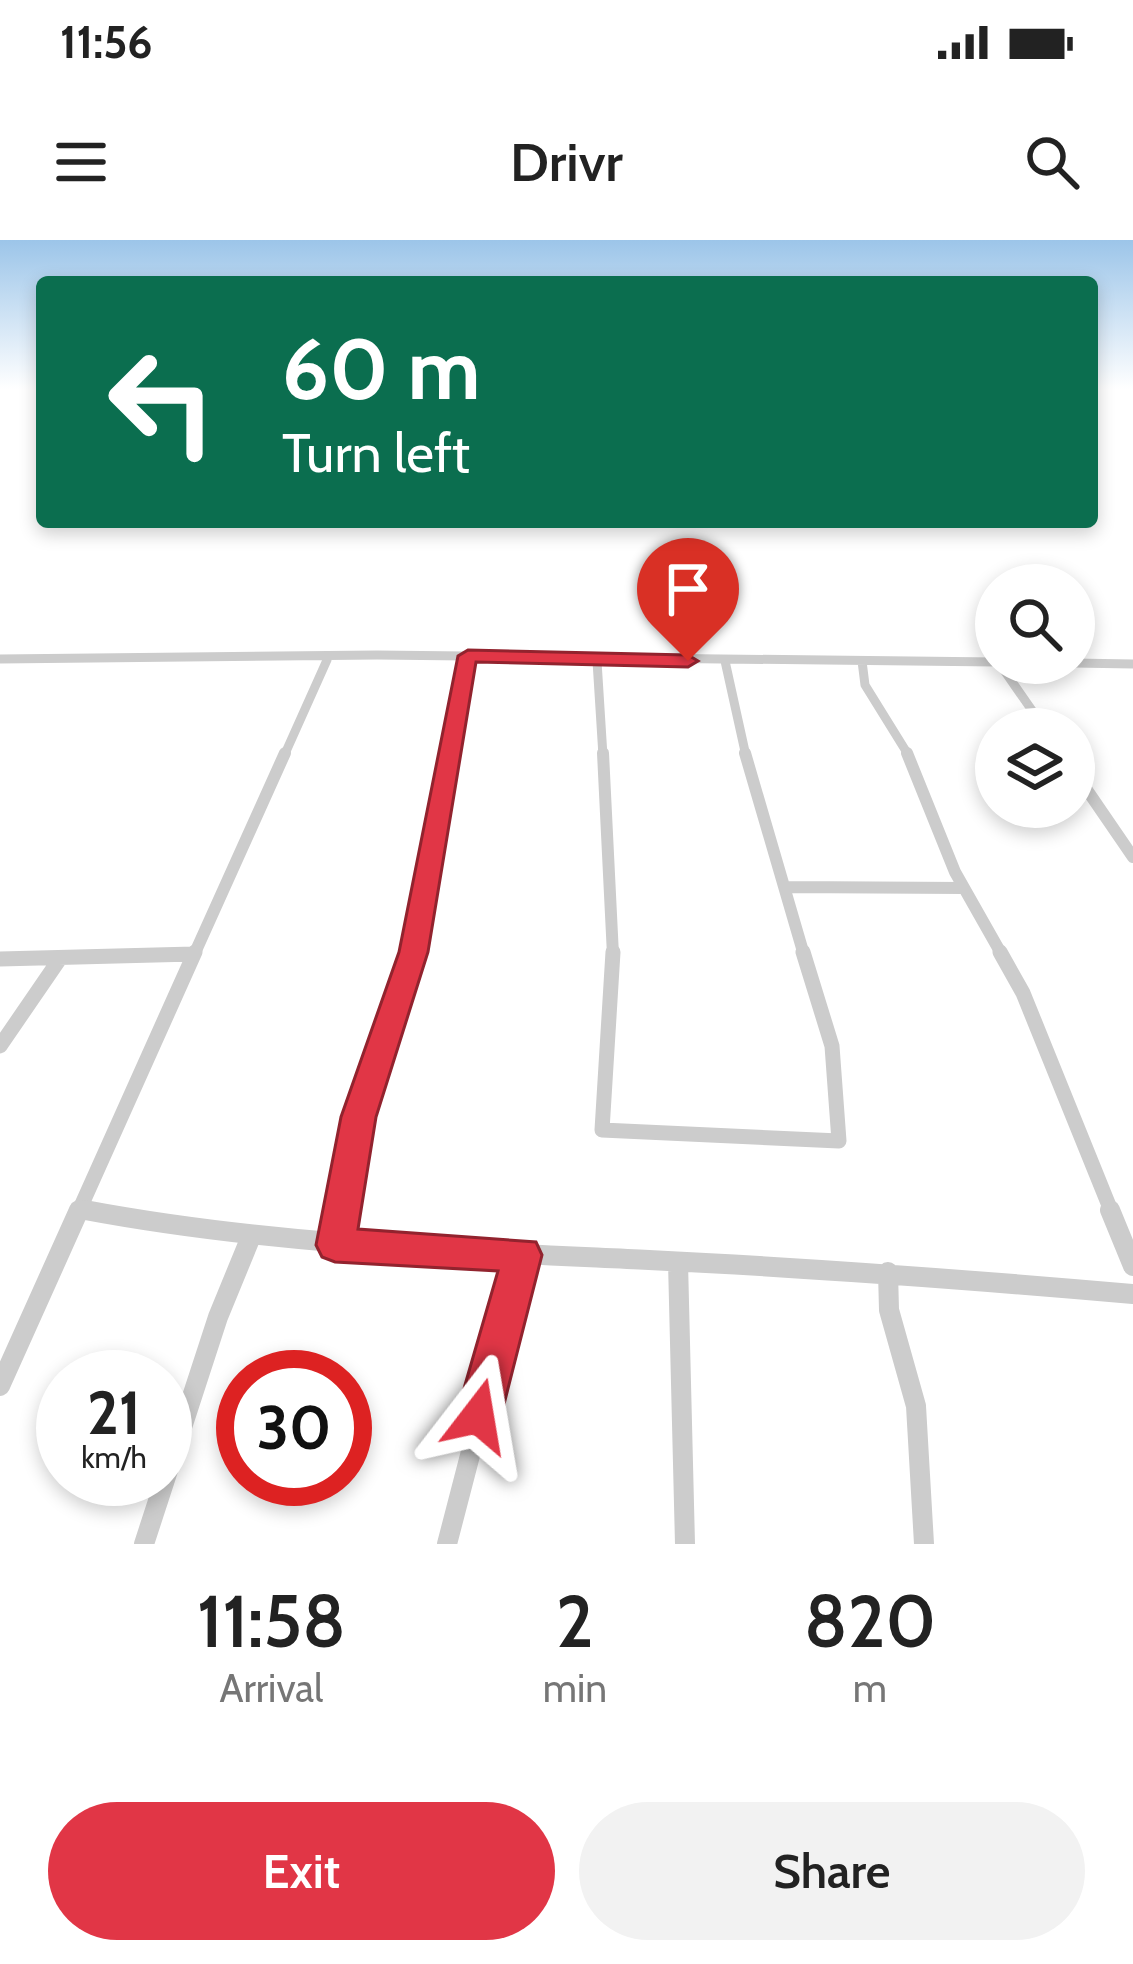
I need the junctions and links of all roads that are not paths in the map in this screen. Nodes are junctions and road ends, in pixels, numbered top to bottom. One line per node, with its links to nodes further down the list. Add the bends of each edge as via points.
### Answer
1 (468, 656): 3 (street); 4 (street); 20 (street, via 414,952 359,1117)
2 (0, 659): 3 (street)
3 (327, 660): 14 (street)
4 (597, 661): 5 (street); 12 (street, via 614,933 602,1130 843,1140 832,1046)
5 (724, 661): 6 (street); 12 (street)
6 (862, 662): 7 (street); 13 (street, via 865,685 905,747)
7 (975, 662)
8 (1095, 663): 9 (street)
9 (1133, 664)
10 (1095, 802): 11 (street)
11 (1133, 857)
12 (785, 887): 13 (street)
13 (964, 888): 23 (street, via 1022,993)
14 (194, 954): 16 (street); 18 (street)
15 (0, 959): 16 (street)
16 (58, 960): 17 (street)
17 (0, 1046)
18 (82, 1209): 19 (street); 26 (street)
19 (250, 1239): 20 (street); 27 (street)
20 (335, 1245): 21 (street)
21 (522, 1255): 22 (street); 28 (street)
22 (678, 1262): 24 (street); 29 (street)
23 (1133, 1266)
24 (888, 1272): 25 (street); 30 (street, via 916,1406)
25 (1133, 1294)
26 (0, 1386)
27 (144, 1544)
28 (447, 1544)
29 (685, 1544)
30 (924, 1544)

